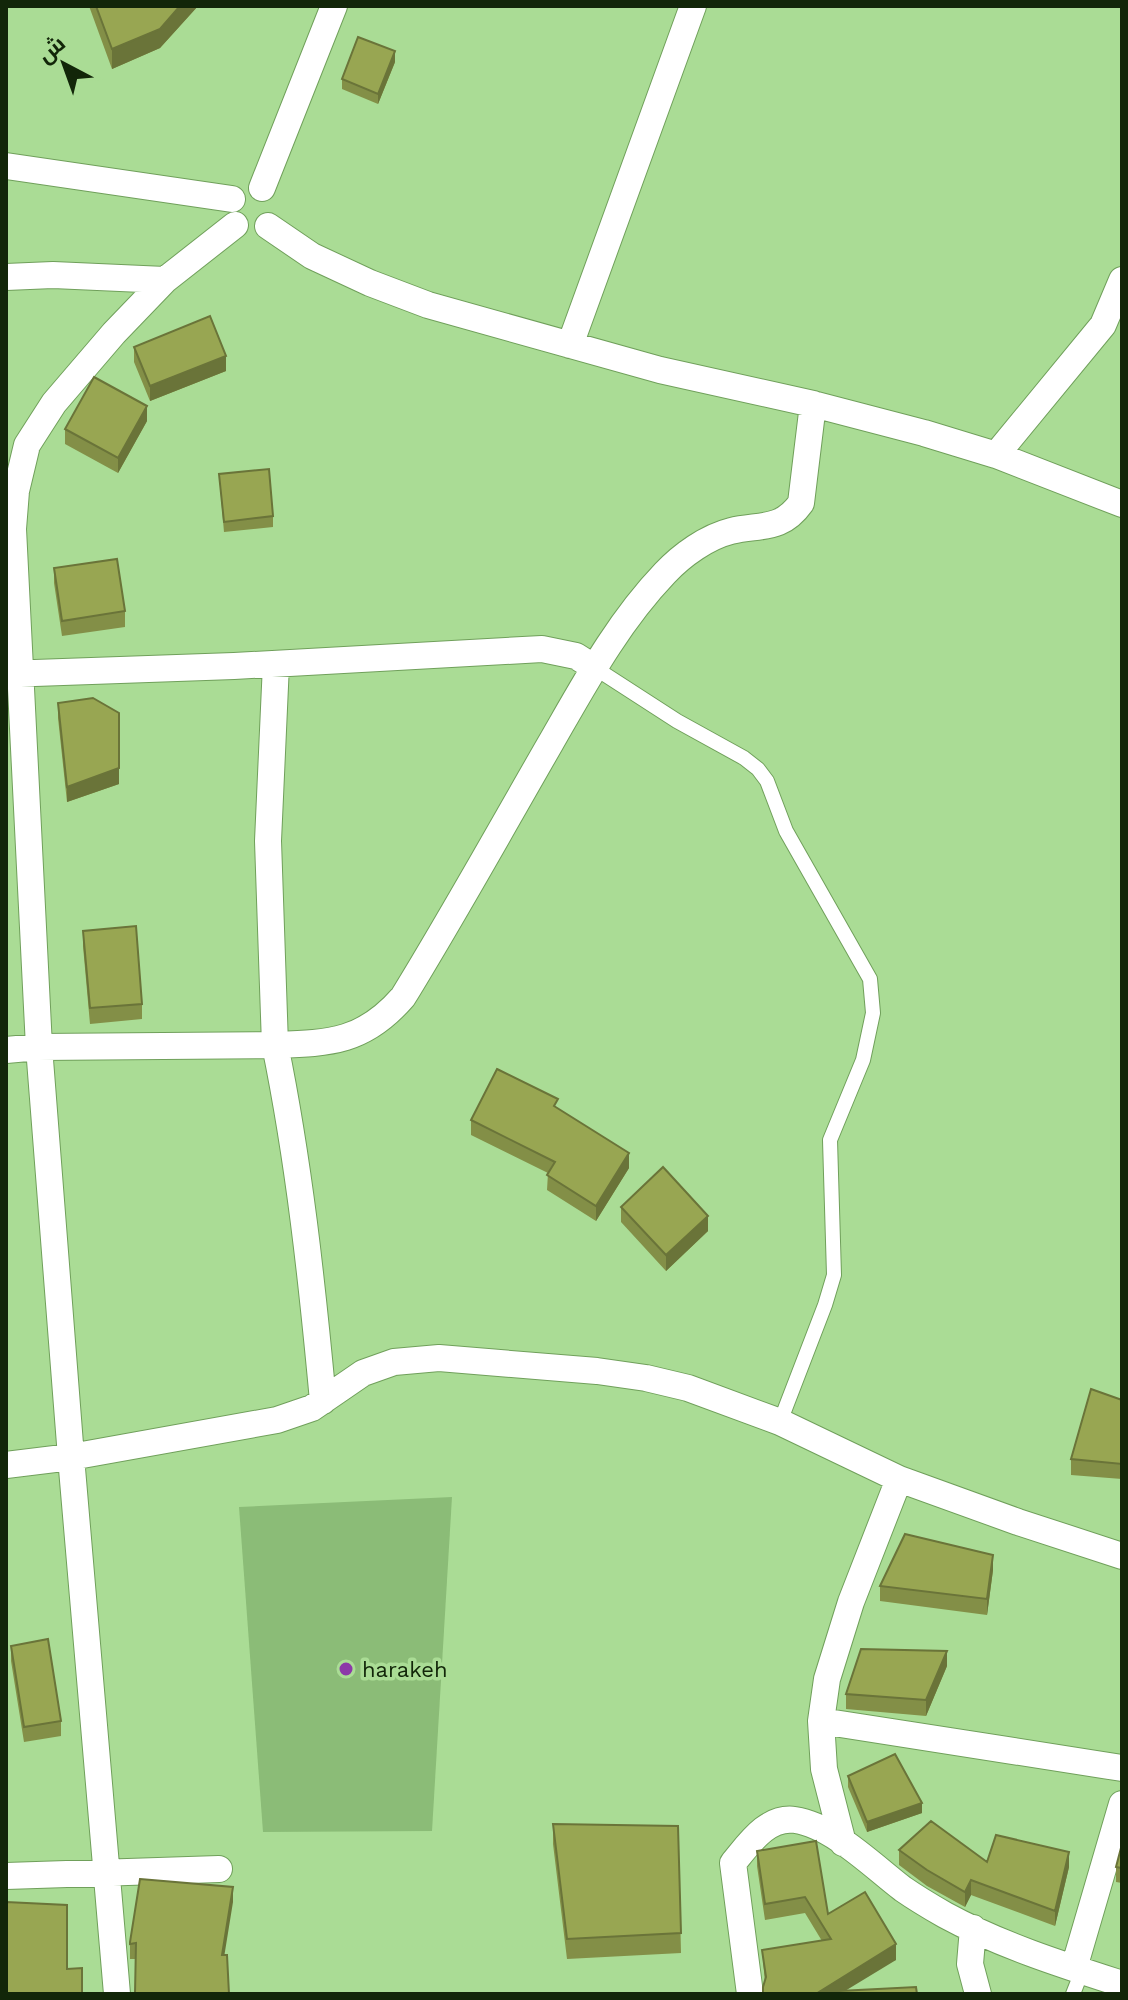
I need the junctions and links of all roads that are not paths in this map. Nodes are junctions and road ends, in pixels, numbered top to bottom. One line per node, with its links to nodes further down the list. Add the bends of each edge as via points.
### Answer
1 (334, 6): 4 (street)
2 (693, 6): 10 (street)
3 (6, 166): 5 (street)
4 (262, 188): 5 (street, via 245,188); 6 (street, via 274,201)
5 (234, 212): 6 (street, via 243,230); 8 (street)
6 (268, 226): 10 (street, via 312,256 370,283)
7 (6, 277): 8 (street)
8 (165, 280): 16 (street, via 64,391 27,445 13,529)
9 (1122, 280): 12 (street, via 1103,325)
10 (570, 345): 11 (street)
11 (813, 404): 12 (street); 15 (street, via 805,489 792,516 703,543 667,570 631,611)
12 (996, 455): 13 (street)
13 (1122, 504)
14 (276, 664): 15 (street, via 542,649 576,656); 16 (street); 17 (street, via 268,841)
15 (595, 668): 17 (street, via 403,997 379,1021 350,1037); 21 (lane, via 758,769 786,831 870,979 873,1013 863,1060 830,1140 834,1275)
16 (13, 674): 18 (street)
17 (275, 1045): 18 (street); 20 (street)
18 (39, 1047): 19 (street); 22 (street)
19 (6, 1050)
20 (323, 1401): 21 (street, via 363,1373 394,1362 439,1358 646,1378); 22 (street, via 277,1420)
21 (780, 1422): 24 (street)
22 (71, 1457): 23 (street); 31 (street)
23 (6, 1465)
24 (899, 1479): 25 (street); 26 (street, via 851,1602 827,1679)
25 (1122, 1556)
26 (821, 1721): 27 (street); 29 (street, via 824,1769)
27 (1122, 1768)
28 (1122, 1804): 34 (street)
29 (843, 1843): 33 (street, via 906,1891); 37 (street, via 793,1819 756,1834 733,1863)
30 (219, 1869): 31 (street)
31 (105, 1872): 32 (street); 36 (street)
32 (6, 1876)
33 (973, 1928): 34 (street); 38 (street, via 970,1964)
34 (1076, 1978): 35 (street)
35 (1122, 1984)
36 (117, 1994)
37 (750, 1994)
38 (978, 1994)

